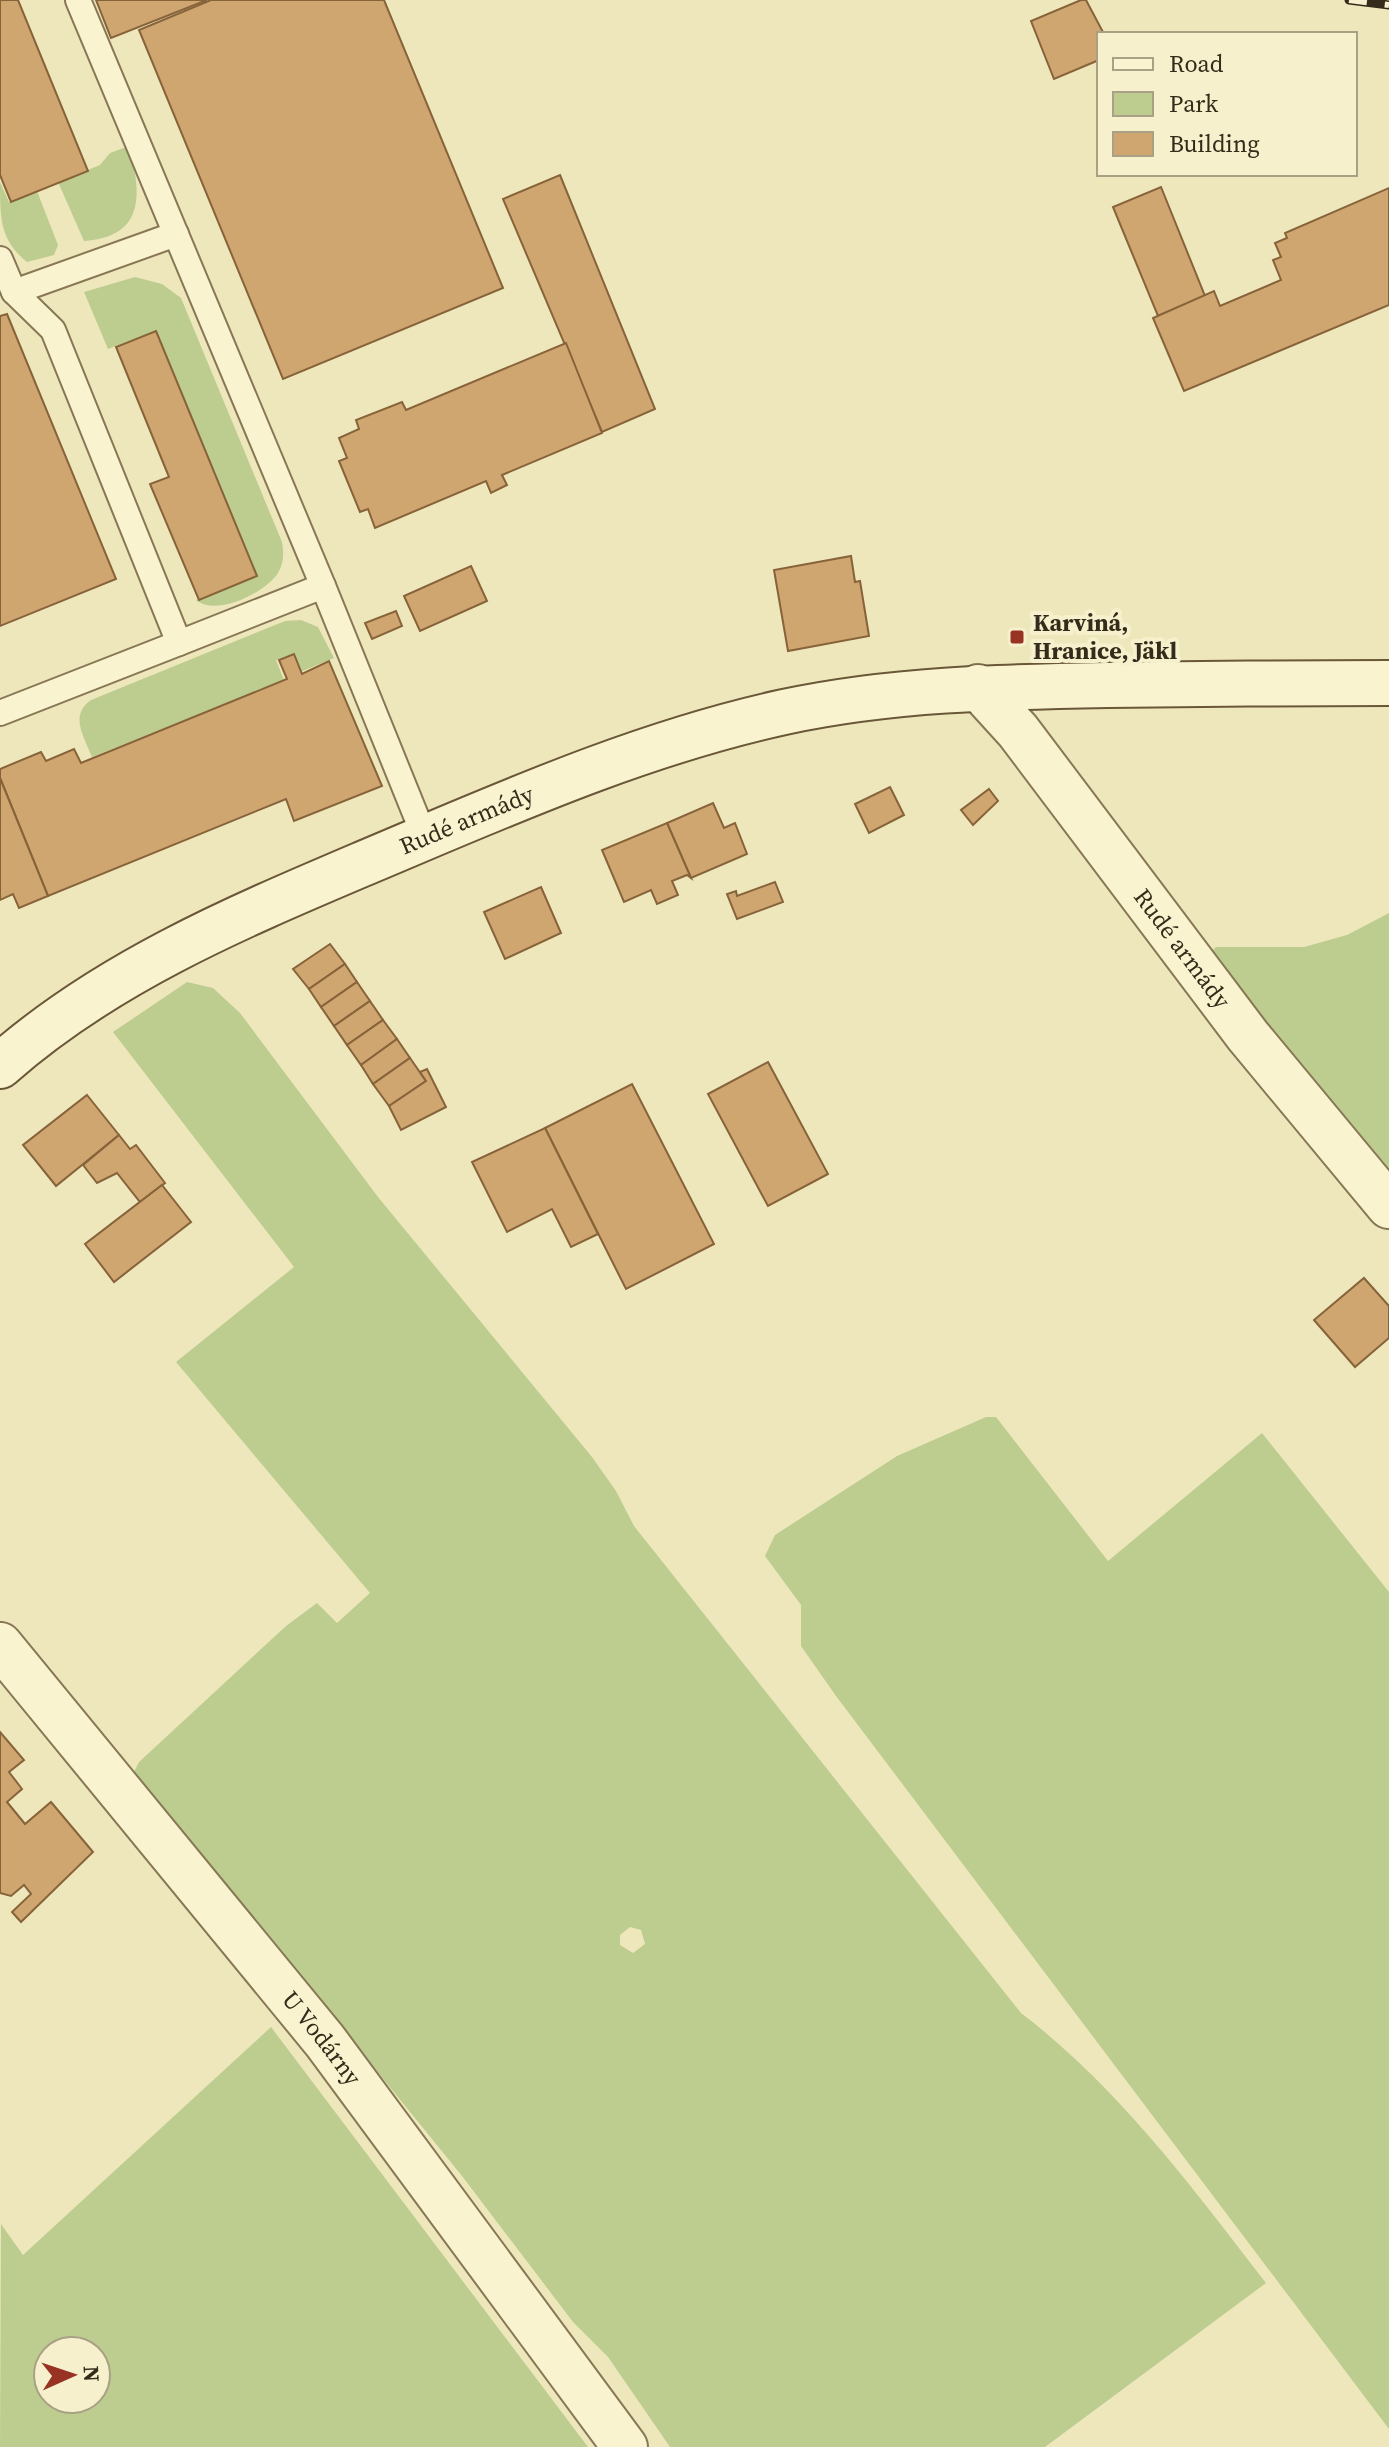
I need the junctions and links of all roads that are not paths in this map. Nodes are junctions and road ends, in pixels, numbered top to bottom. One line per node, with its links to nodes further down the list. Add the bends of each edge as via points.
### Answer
1 (78, 0): 2 (lane)
2 (176, 234): 4 (lane); 5 (lane)
3 (0, 259): 4 (lane)
4 (14, 292): 6 (lane, via 53,330)
5 (323, 586): 6 (lane); 10 (lane)
6 (179, 643): 9 (lane)
7 (1389, 683): 8 (street, Rudé armády)
8 (978, 687): 10 (street, Rudé armády, via 855,700 719,728); 12 (street, Rudé armády, via 1018,731 1248,1036)
9 (0, 713)
10 (425, 838): 11 (street, Rudé armády, via 147,963 32,1038)
11 (0, 1066)
12 (1389, 1206)
13 (0, 1645): 14 (street, U Vodárny, via 325,2041)
14 (625, 2447)

